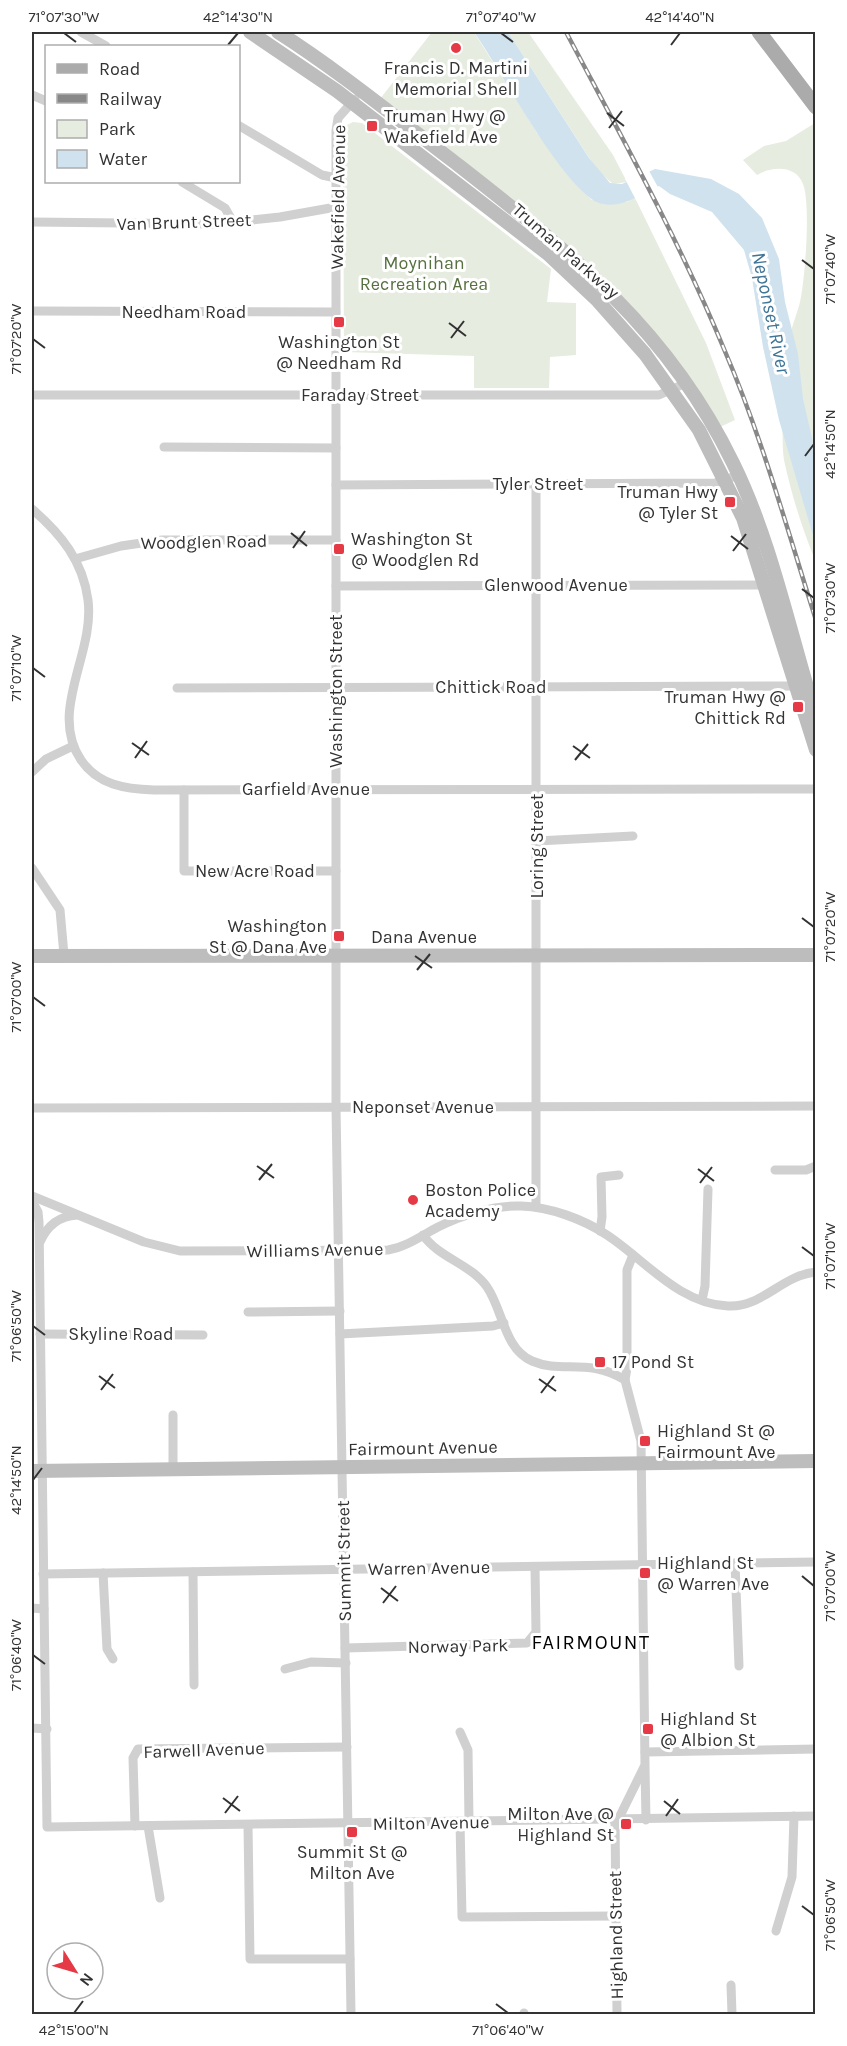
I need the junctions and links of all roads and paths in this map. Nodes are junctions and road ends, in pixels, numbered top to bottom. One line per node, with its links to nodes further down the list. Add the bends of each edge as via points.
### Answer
1 (81, 32): 5 (street)
2 (250, 32): 7 (main road, Truman Parkway)
3 (278, 32): 6 (main road, Truman Parkway)
4 (759, 32): 8 (main road)
5 (104, 45)
6 (363, 92): 7 (street, Wakefield Avenue); 17 (main road, Truman Parkway, via 581,263 639,322)
7 (352, 102): 10 (street, Wakefield Avenue, via 336,122); 18 (main road, Truman Parkway, via 573,276 627,332)
8 (816, 107)
9 (240, 126): 10 (street, via 322,176)
10 (336, 178): 12 (street, Wakefield Avenue)
11 (184, 183): 14 (street, via 225,208)
12 (336, 207): 14 (street, Van Brunt Street); 16 (street, Wakefield Avenue)
13 (32, 222): 14 (street, Van Brunt Street)
14 (233, 222)
15 (32, 311): 16 (street, Needham Road)
16 (336, 312): 20 (street, Washington Street)
17 (686, 383): 18 (street, Faraday Street); 23 (main road, Truman Parkway, via 719,435)
18 (673, 390): 20 (street, Faraday Street, via 659,395); 23 (main road, Truman Parkway)
19 (32, 395): 20 (street, Faraday Street)
20 (336, 395): 22 (street, Washington Street)
21 (164, 447): 22 (street)
22 (336, 448): 25 (street, Washington Street)
23 (732, 478): 24 (street, Tyler Street, via 715,483); 29 (main road, Truman Parkway)
24 (536, 484): 25 (street, Tyler Street); 30 (street, Loring Street)
25 (336, 485): 27 (street, Washington Street)
26 (32, 509): 28 (street, Garfield Avenue, via 60,536)
27 (336, 540): 28 (street, Woodglen Road, via 153,541); 31 (street, Washington Street)
28 (75, 559): 37 (street, Garfield Avenue, via 85,586 88,622 69,716)
29 (771, 584): 30 (street, Glenwood Avenue); 32 (main road, Truman Parkway)
30 (536, 585): 31 (street, Glenwood Avenue); 34 (street, Loring Street)
31 (336, 586): 33 (street, Washington Street)
32 (801, 686): 34 (street, Chittick Road); 36 (main road, Truman Parkway); 38 (main road, Truman Parkway)
33 (336, 687): 34 (street, Chittick Road); 35 (street, Chittick Road); 40 (street, Washington Street)
34 (536, 687): 41 (street, Loring Street)
35 (177, 688)
36 (816, 717)
37 (73, 746): 39 (street, via 46,759); 43 (street, Garfield Avenue, via 87,767 114,785)
38 (816, 750)
39 (32, 772)
40 (336, 789): 41 (street, Garfield Avenue); 43 (street, Garfield Avenue); 47 (street, Washington Street)
41 (536, 789): 42 (street, Garfield Avenue); 45 (street, Loring Street)
42 (816, 789)
43 (184, 790): 47 (street, New Acre Road, via 184,871)
44 (633, 836): 45 (street)
45 (537, 841): 52 (street, Loring Street)
46 (32, 868): 48 (street, via 60,910)
47 (336, 871): 49 (street, Washington Street)
48 (64, 955): 49 (main road, Dana Avenue); 51 (main road, Dana Avenue)
49 (336, 955): 52 (main road, Dana Avenue); 54 (street, Washington Street)
50 (816, 955): 52 (main road, Dana Avenue)
51 (32, 956)
52 (537, 956): 55 (street, Loring Street)
53 (816, 1106): 55 (street, Neponset Avenue)
54 (336, 1107): 55 (street, Neponset Avenue); 56 (street, Neponset Avenue); 67 (street, Summit Street)
55 (537, 1107): 62 (street, Loring Street)
56 (32, 1108)
57 (816, 1166): 58 (street, via 806,1170)
58 (775, 1170)
59 (619, 1175): 64 (street, via 601,1178)
60 (708, 1189): 70 (street)
61 (32, 1199): 63 (street, Williams Avenue); 66 (street, via 38,1212)
62 (536, 1207): 64 (street, Williams Avenue); 65 (street, Williams Avenue, via 486,1210)
63 (82, 1216): 66 (street, via 67,1216 58,1221 46,1231); 67 (street, Williams Avenue, via 144,1242 180,1251)
64 (600, 1231): 68 (street, Williams Avenue)
65 (423, 1235): 67 (street, Williams Avenue, via 393,1249); 73 (street, via 484,1284)
66 (39, 1245): 74 (street)
67 (339, 1250): 71 (street, Summit Street)
68 (633, 1255): 70 (street, Williams Avenue, via 674,1287); 77 (street, Highland Street, via 627,1270)
69 (816, 1272): 70 (street, Williams Avenue, via 794,1277 749,1304 724,1306)
70 (702, 1300)
71 (340, 1311): 72 (street); 75 (street, Summit Street)
72 (248, 1312)
73 (504, 1323): 75 (street); 77 (street, via 516,1349 532,1361 592,1366)
74 (37, 1332): 76 (street, Skyline Road); 83 (street)
75 (340, 1334): 81 (street, Summit Street)
76 (202, 1335)
77 (625, 1380): 80 (street, Highland Street, via 639,1428)
78 (172, 1415): 82 (street)
79 (816, 1461): 80 (main road, Fairmount Avenue)
80 (641, 1463): 81 (main road, Fairmount Avenue); 86 (street, Highland Street)
81 (342, 1467): 82 (main road, Fairmount Avenue); 88 (street, Summit Street)
82 (173, 1469): 83 (main road, Fairmount Avenue)
83 (37, 1471): 90 (street)
84 (816, 1562): 85 (street, Warren Avenue)
85 (735, 1563): 86 (street, Warren Avenue); 97 (street)
86 (642, 1565): 87 (street, Warren Avenue); 105 (street, Highland Street)
87 (535, 1567): 88 (street, Warren Avenue); 94 (street, Norway Park, via 536,1632 527,1643)
88 (344, 1570): 89 (street, Warren Avenue); 94 (street, Summit Street)
89 (193, 1572): 91 (street, Warren Avenue); 99 (street)
90 (43, 1574): 91 (street, Warren Avenue); 93 (street)
91 (103, 1574): 95 (street, via 107,1649)
92 (32, 1608): 93 (street)
93 (44, 1609): 101 (street)
94 (345, 1648): 96 (street, Summit Street)
95 (114, 1659)
96 (346, 1663): 98 (street, via 311,1662); 103 (street, Summit Street)
97 (739, 1666)
98 (285, 1669)
99 (194, 1685)
100 (32, 1728): 101 (street)
101 (47, 1728): 114 (street, Milton Avenue, via 47,1827)
102 (460, 1732): 111 (street, via 468,1750)
103 (347, 1747): 112 (street, Summit Street); 114 (street, Farwell Avenue, via 138,1749 133,1758)
104 (816, 1749): 105 (street)
105 (645, 1752): 106 (street, Highland Street)
106 (645, 1765): 109 (street, Highland Street); 110 (street, Highland Street)
107 (794, 1816): 108 (street, Milton Avenue); 110 (street, Milton Avenue); 118 (street, via 792,1877)
108 (816, 1816)
109 (616, 1820): 110 (street, Milton Avenue); 111 (street, Milton Avenue); 117 (street, Highland Street)
110 (646, 1820)
111 (465, 1822): 112 (street, Milton Avenue); 117 (street, via 462,1917)
112 (348, 1824): 113 (street, Milton Avenue); 119 (street, Summit Street)
113 (248, 1825): 115 (street, Milton Avenue); 119 (street, via 250,1959)
114 (135, 1826): 115 (street, Milton Avenue)
115 (148, 1826): 116 (street)
116 (160, 1898)
117 (616, 1916): 122 (street, Highland Street)
118 (776, 1931)
119 (350, 1959): 121 (street, Summit Street)
120 (731, 1985): 123 (street)
121 (351, 2014)
122 (617, 2014)
123 (732, 2014)

